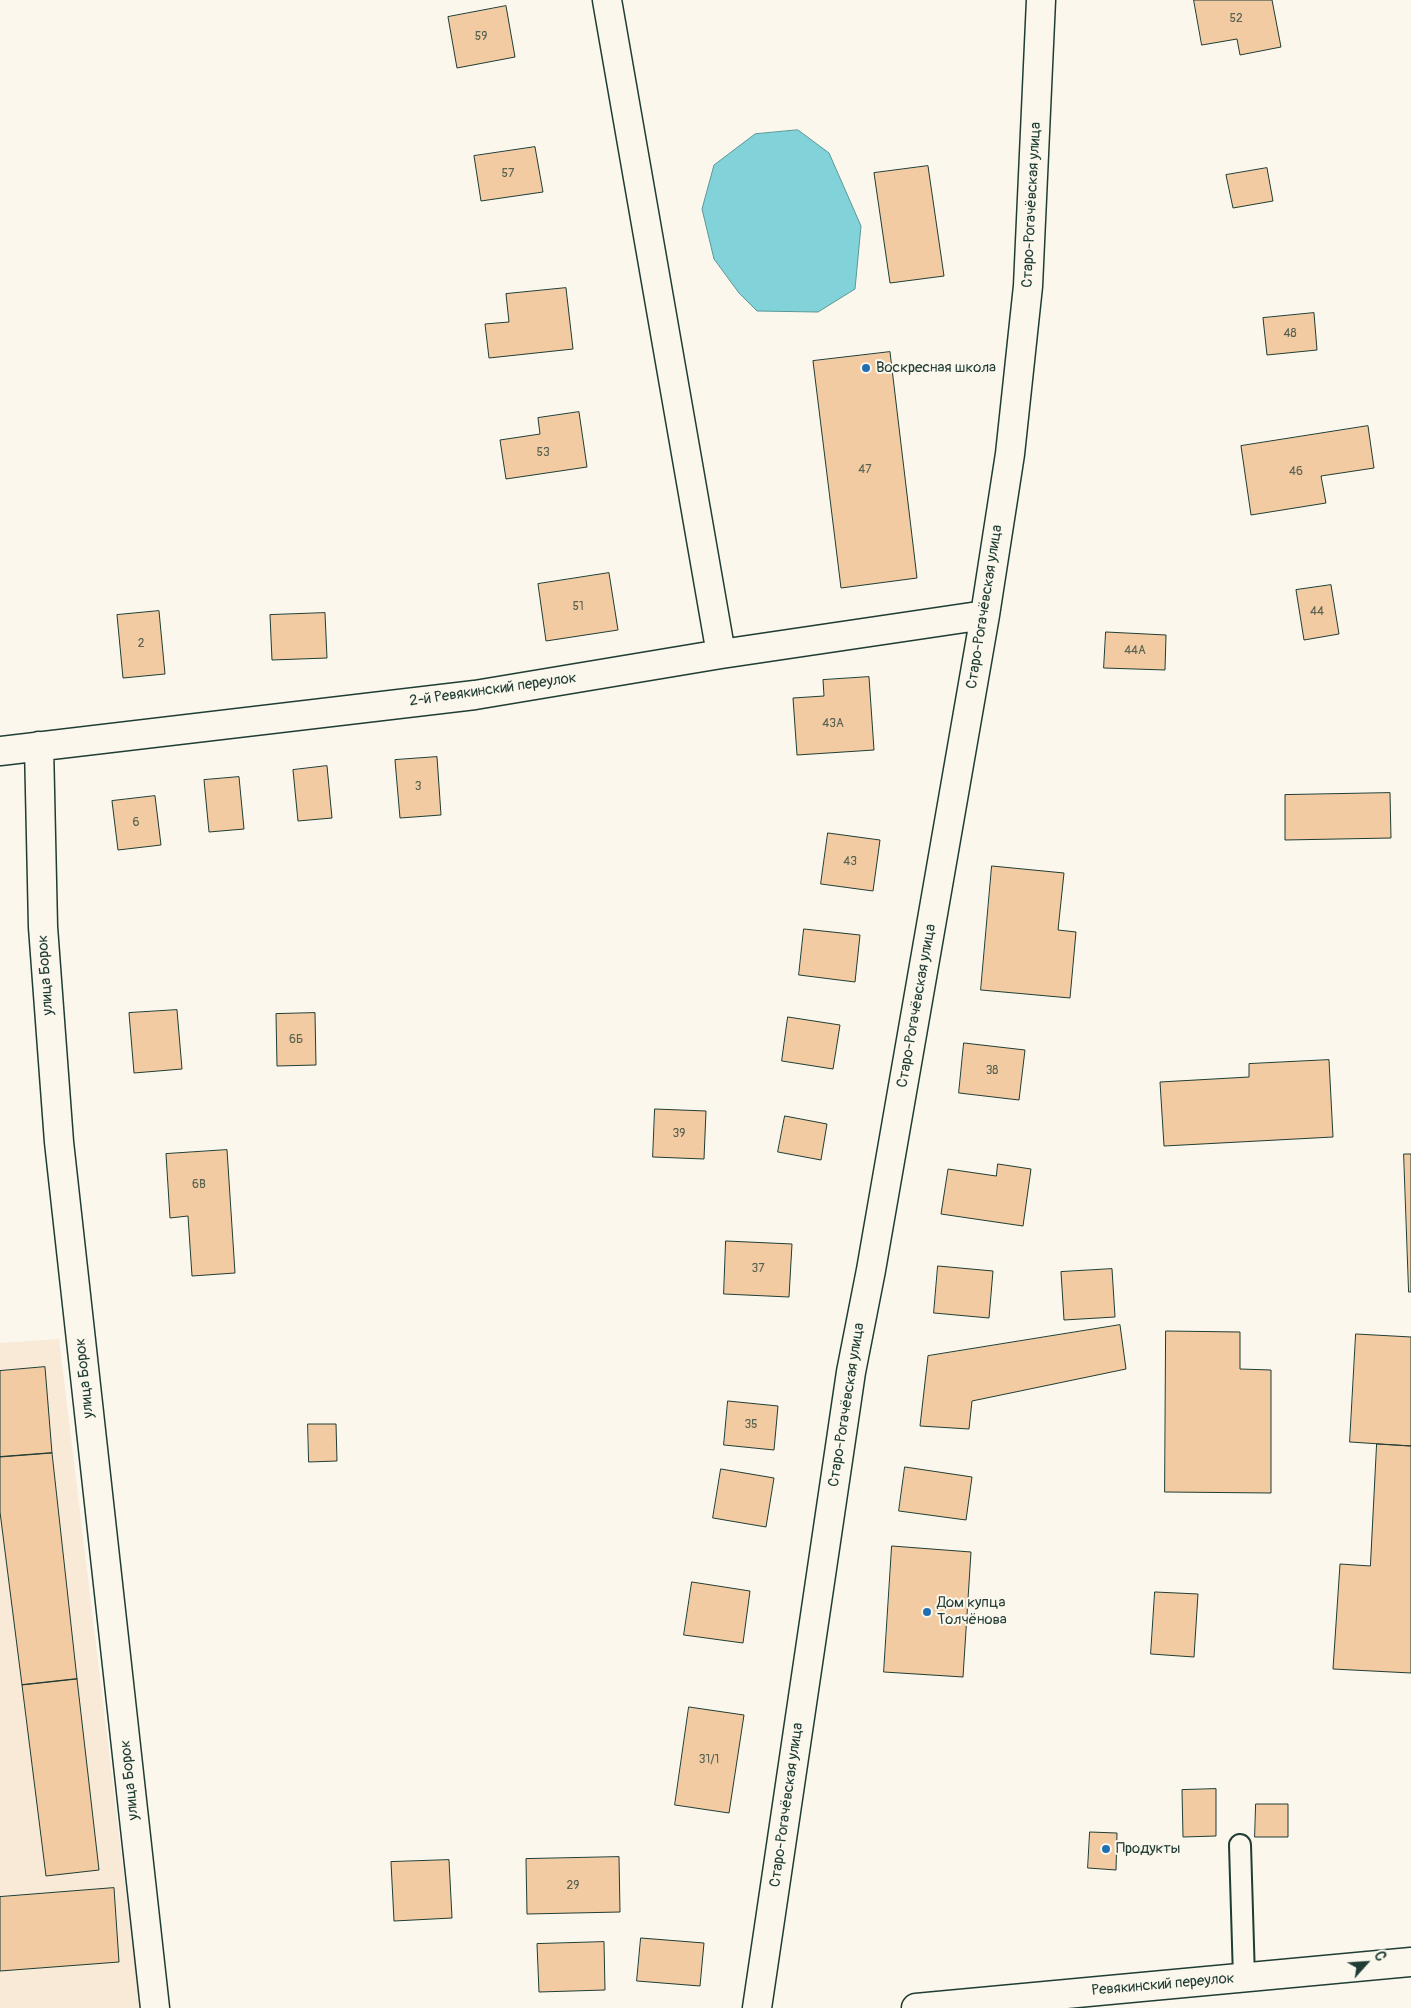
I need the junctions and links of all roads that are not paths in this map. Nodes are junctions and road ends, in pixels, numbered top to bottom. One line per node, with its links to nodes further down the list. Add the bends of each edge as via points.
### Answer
1 (607, 0): 4 (street)
2 (1041, 0): 3 (street, Старо-Рогачёвская улица, via 1028,286 1010,454)
3 (985, 615): 4 (street, 2-й Ревякинский переулок); 11 (street, Старо-Рогачёвская улица, via 873,1260 850,1372)
4 (721, 654): 5 (street, 2-й Ревякинский переулок, via 475,695)
5 (39, 746): 6 (street, 2-й Ревякинский переулок); 10 (street, улица Борок, via 42,927 59,1142)
6 (0, 751)
7 (1240, 1845): 9 (lane)
8 (1411, 1962): 9 (street, Ревякинский переулок)
9 (1244, 1978): 12 (street, Ревякинский переулок)
10 (155, 2008)
11 (757, 2008)
12 (916, 2008)

